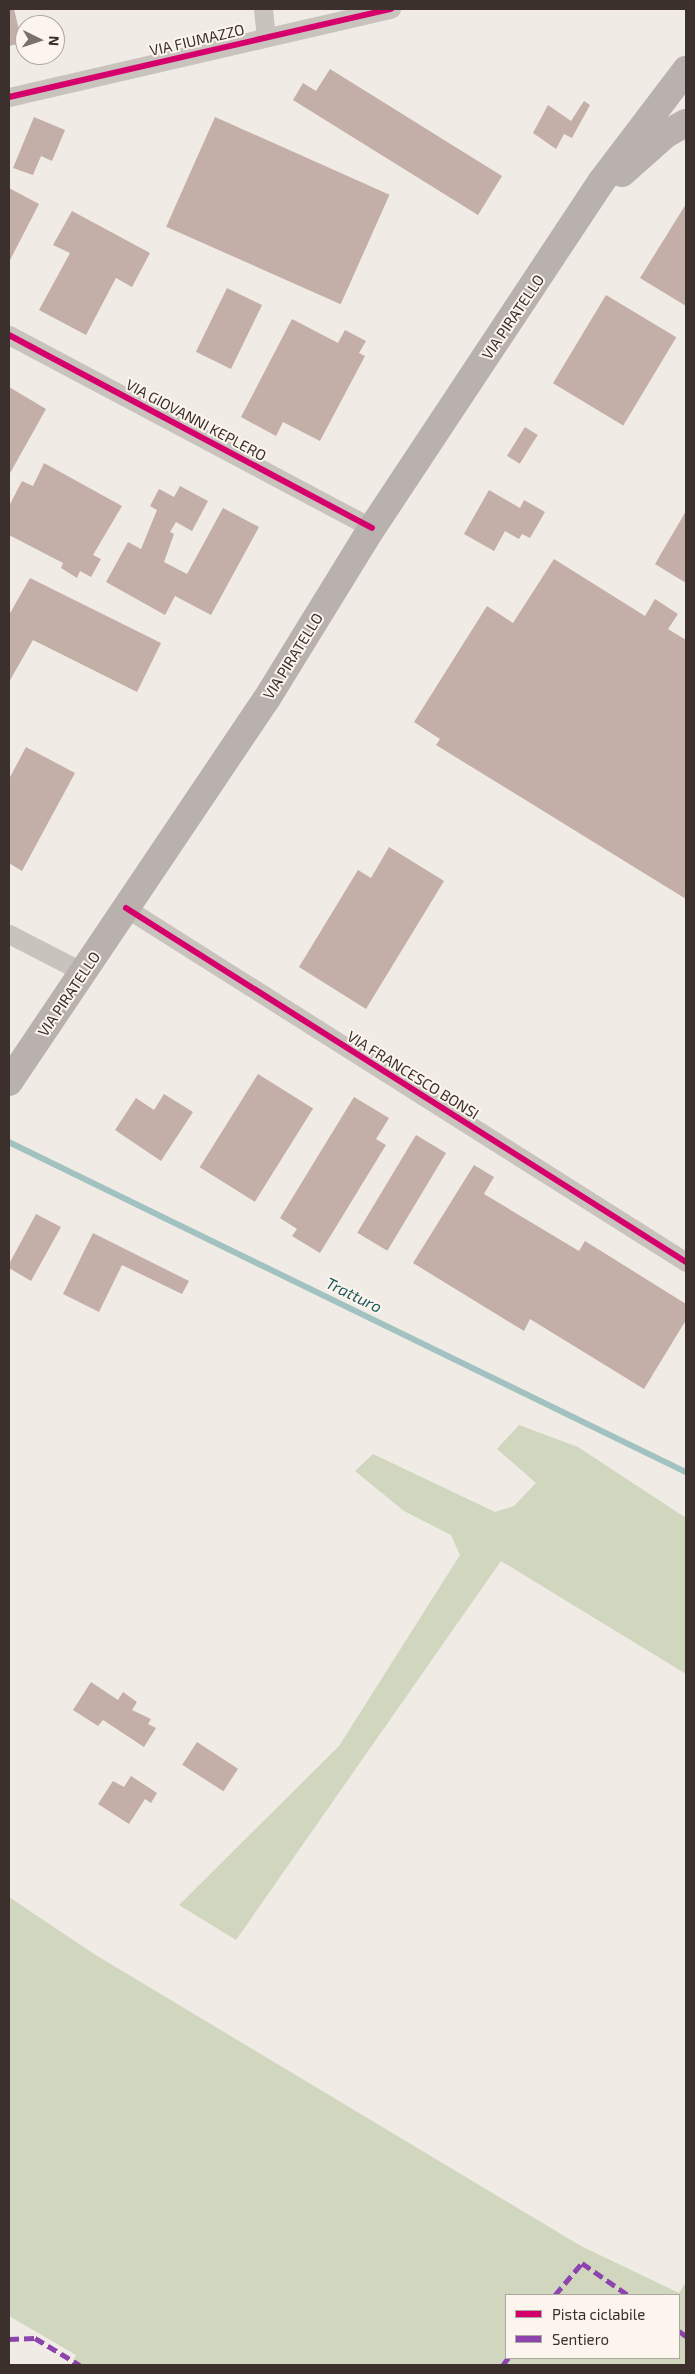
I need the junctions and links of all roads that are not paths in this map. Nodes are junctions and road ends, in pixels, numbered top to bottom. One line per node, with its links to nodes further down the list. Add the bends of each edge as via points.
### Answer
1 (263, 9): 3 (street)
2 (391, 9): 3 (street, VIA FIUMAZZO)
3 (266, 37): 5 (street, VIA FIUMAZZO)
4 (686, 70): 7 (main road, VIA PIRATELLO, via 601,182)
5 (9, 97)
6 (686, 123): 7 (main road, VIA PIRATELLO, via 666,134 638,157)
7 (573, 228): 9 (main road, VIA PIRATELLO)
8 (9, 335): 9 (street, VIA GIOVANNI KEPLERO)
9 (372, 528): 10 (main road, VIA PIRATELLO, via 266,700)
10 (126, 908): 12 (main road, VIA PIRATELLO); 14 (street, VIA FRANCESCO BONSI)
11 (9, 934): 12 (street)
12 (83, 972): 13 (main road, VIA PIRATELLO)
13 (9, 1082)
14 (686, 1262)

